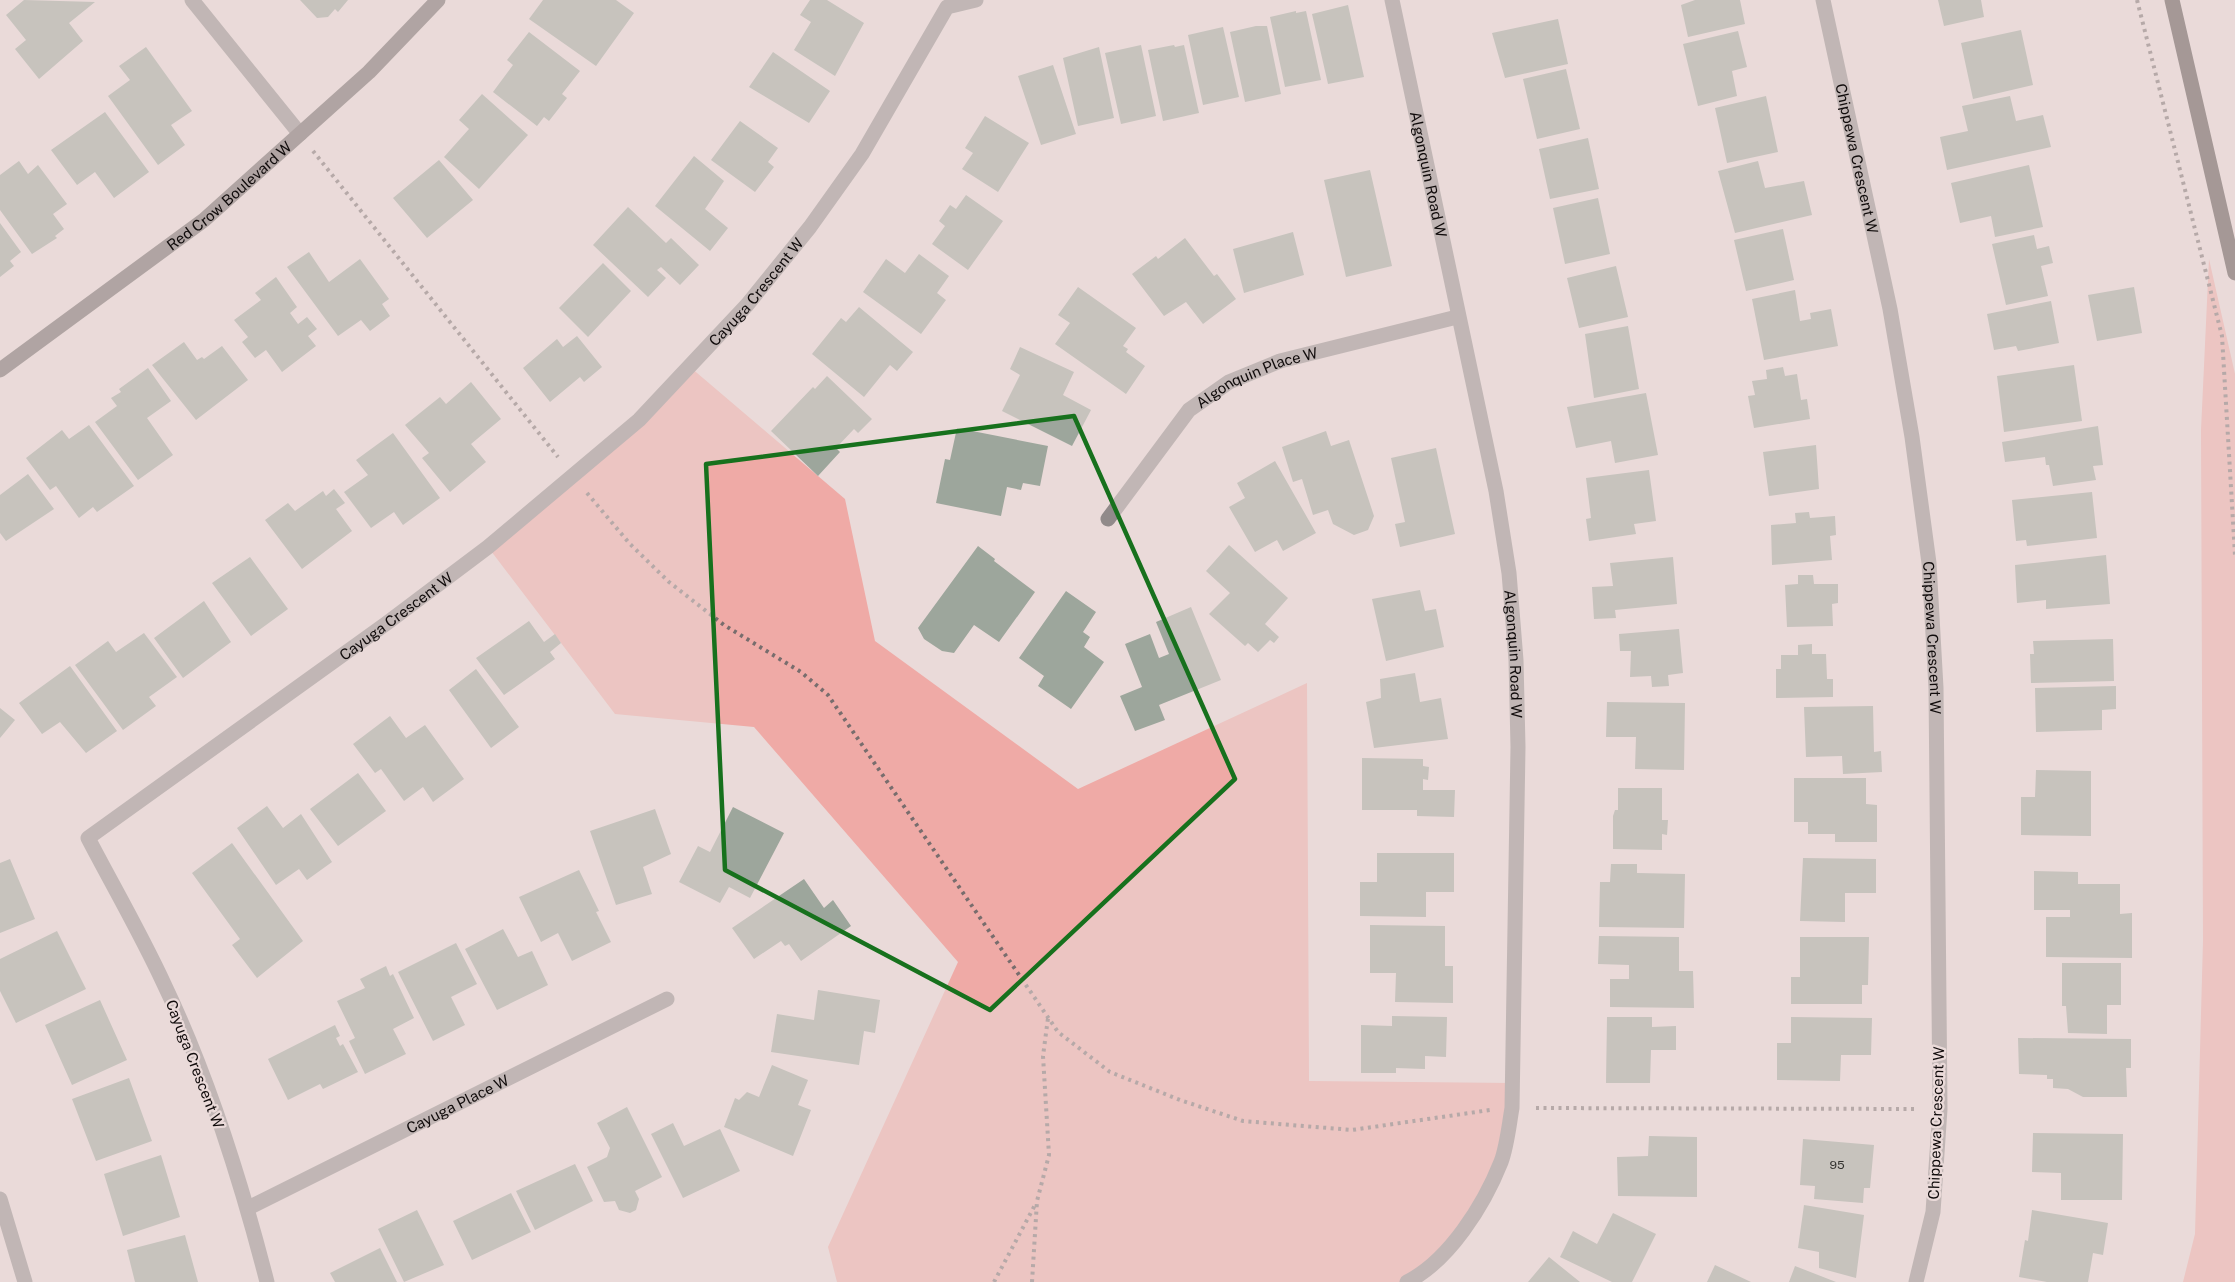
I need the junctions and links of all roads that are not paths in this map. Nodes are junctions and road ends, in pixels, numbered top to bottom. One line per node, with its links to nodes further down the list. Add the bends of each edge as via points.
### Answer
1 (192, 0): 7 (street)
2 (438, 0): 7 (street, Red Crow Boulevard W, via 369,72)
3 (976, 0): 14 (street, Cayuga Crescent W, via 947,7 862,154 810,227 747,305 639,420 488,547 88,838 165,984)
4 (1392, 0): 9 (street, Algonquin Road W)
5 (1823, 0): 18 (street, Chippewa Crescent W, via 1890,309 1929,564 1936,688 1940,1109 1933,1212)
6 (2172, 0): 8 (main road)
7 (300, 134): 10 (street, Red Crow Boulevard W, via 204,220)
8 (2235, 273)
9 (1457, 317): 11 (street, Algonquin Place W, via 1280,361 1229,382 1189,410); 17 (street, Algonquin Road W, via 1496,491 1509,573 1516,660 1512,1108 1502,1161 1478,1209 1448,1249)
10 (0, 370)
11 (1108, 519)
12 (667, 999): 14 (street, Cayuga Place W)
13 (0, 1199): 15 (street)
14 (248, 1208): 16 (street, Cayuga Crescent W)
15 (25, 1282)
16 (267, 1282)
17 (1407, 1282)
18 (1916, 1282)

